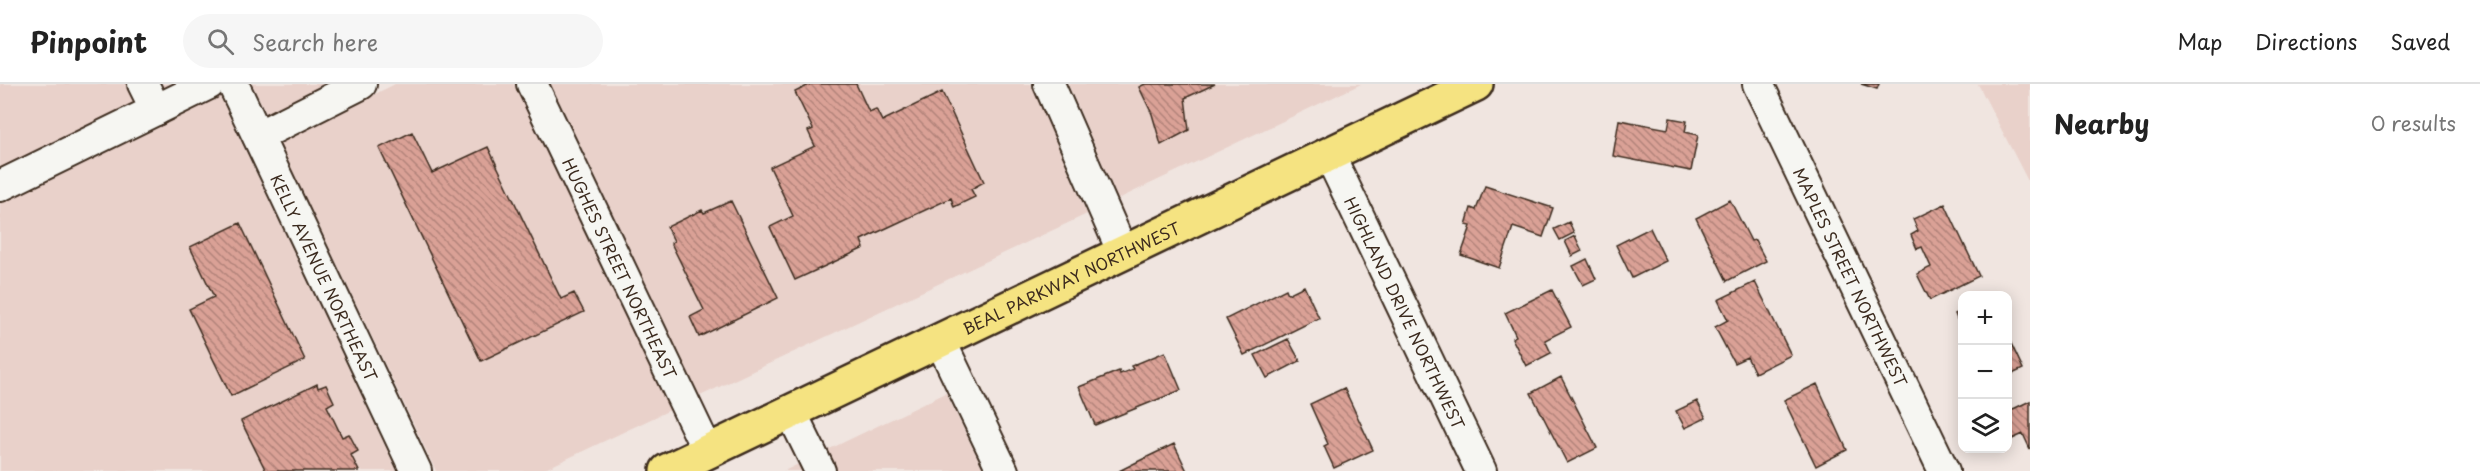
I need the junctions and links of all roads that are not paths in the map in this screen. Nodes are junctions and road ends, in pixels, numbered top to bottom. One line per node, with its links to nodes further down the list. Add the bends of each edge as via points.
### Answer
1 (209, 84): 8 (street)
2 (233, 84): 9 (street, KELLY AVENUE NORTHEAST)
3 (361, 84): 9 (street)
4 (532, 84): 15 (street, HUGHES STREET NORTHEAST)
5 (1049, 84): 12 (street)
6 (1476, 84): 10 (main road, BEAL PARKWAY NORTHWEST)
7 (1758, 84): 21 (street, MAPLES STREET NORTHWEST)
8 (149, 97): 11 (street)
9 (258, 136): 16 (street, KELLY AVENUE NORTHEAST)
10 (1329, 154): 12 (main road, BEAL PARKWAY NORTHWEST); 20 (street, HIGHLAND DRIVE NORTHWEST)
11 (0, 186)
12 (1123, 253): 13 (main road, BEAL PARKWAY NORTHWEST)
13 (940, 340): 14 (main road, BEAL PARKWAY NORTHWEST); 19 (street)
14 (791, 412): 15 (main road, BEAL PARKWAY NORTHWEST); 18 (street)
15 (708, 452): 17 (main road, BEAL PARKWAY NORTHWEST)
16 (416, 471)
17 (667, 471)
18 (820, 471)
19 (1003, 471)
20 (1481, 471)
21 (1944, 471)

